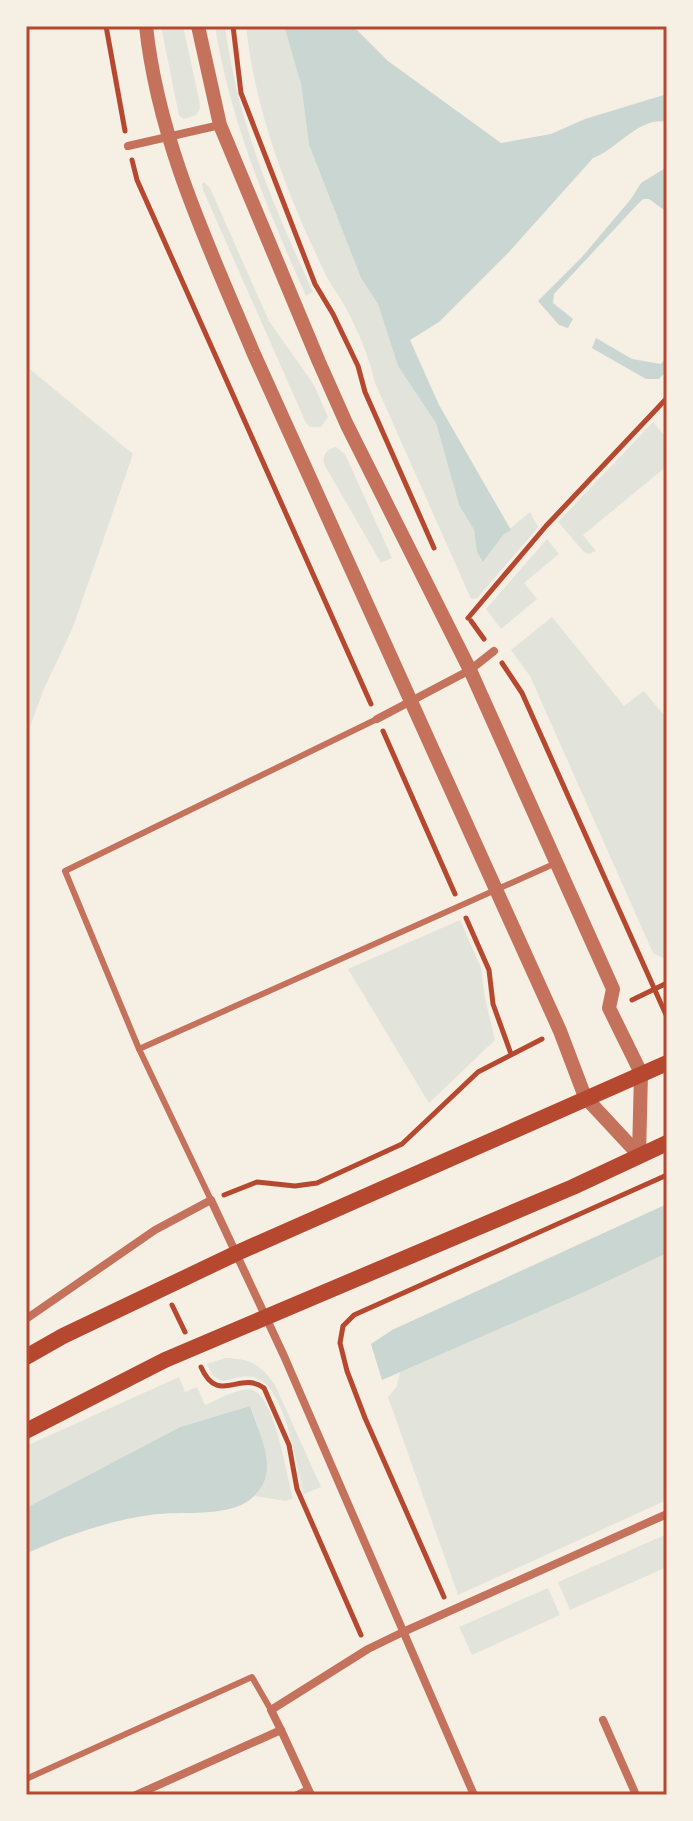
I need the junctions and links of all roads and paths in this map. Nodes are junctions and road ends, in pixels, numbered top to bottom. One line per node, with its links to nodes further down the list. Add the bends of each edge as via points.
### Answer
1 (106, 26): 7 (path)
2 (146, 26): 6 (street)
3 (198, 26): 5 (street)
4 (233, 26): 9 (path, via 241,93 309,269 358,366)
5 (220, 125): 6 (street); 13 (street, via 347,425)
6 (167, 136): 7 (street); 14 (street, via 247,339)
7 (128, 146): 15 (path, via 137,180)
8 (667, 398): 11 (path)
9 (439, 557)
10 (463, 608): 11 (path)
11 (468, 618): 12 (path)
12 (494, 651): 13 (street); 20 (path, via 522,693)
13 (470, 670): 14 (street); 16 (street)
14 (411, 703): 15 (street); 17 (street)
15 (377, 719): 18 (path); 24 (lane, via 65,871)
16 (558, 862): 17 (lane); 21 (street, via 613,989)
17 (496, 888): 18 (lane); 23 (street)
18 (461, 907): 24 (lane); 25 (path, via 489,970 493,1004)
19 (667, 983): 20 (path)
20 (655, 989): 21 (path); 22 (path)
21 (609, 1008): 27 (street)
22 (667, 1017)
23 (560, 1031): 25 (path); 28 (street)
24 (139, 1049): 32 (lane)
25 (511, 1054): 32 (path, via 478,1072 402,1144 317,1183 257,1182)
26 (667, 1063): 27 (main road)
27 (641, 1073): 28 (main road); 30 (street)
28 (585, 1097): 30 (street); 33 (main road)
29 (667, 1143): 30 (main road)
30 (639, 1155): 34 (main road)
31 (667, 1175): 40 (path, via 449,1270 354,1315 343,1326 340,1343 365,1418)
32 (211, 1200): 33 (street); 35 (street, via 155,1230)
33 (237, 1253): 34 (street); 36 (main road)
34 (267, 1318): 38 (main road, via 165,1360); 41 (street)
35 (26, 1319)
36 (26, 1357)
37 (257, 1383): 42 (path, via 289,1445 297,1489)
38 (26, 1431)
39 (667, 1514): 40 (street)
40 (450, 1610): 41 (street)
41 (403, 1632): 42 (street); 50 (street)
42 (368, 1649): 43 (street)
43 (271, 1710): 45 (street); 46 (lane, via 252,1677)
44 (603, 1720): 51 (street)
45 (281, 1730): 47 (street); 48 (street)
46 (26, 1779)
47 (310, 1792): 49 (lane)
48 (136, 1795)
49 (295, 1795)
50 (474, 1795)
51 (636, 1795)

